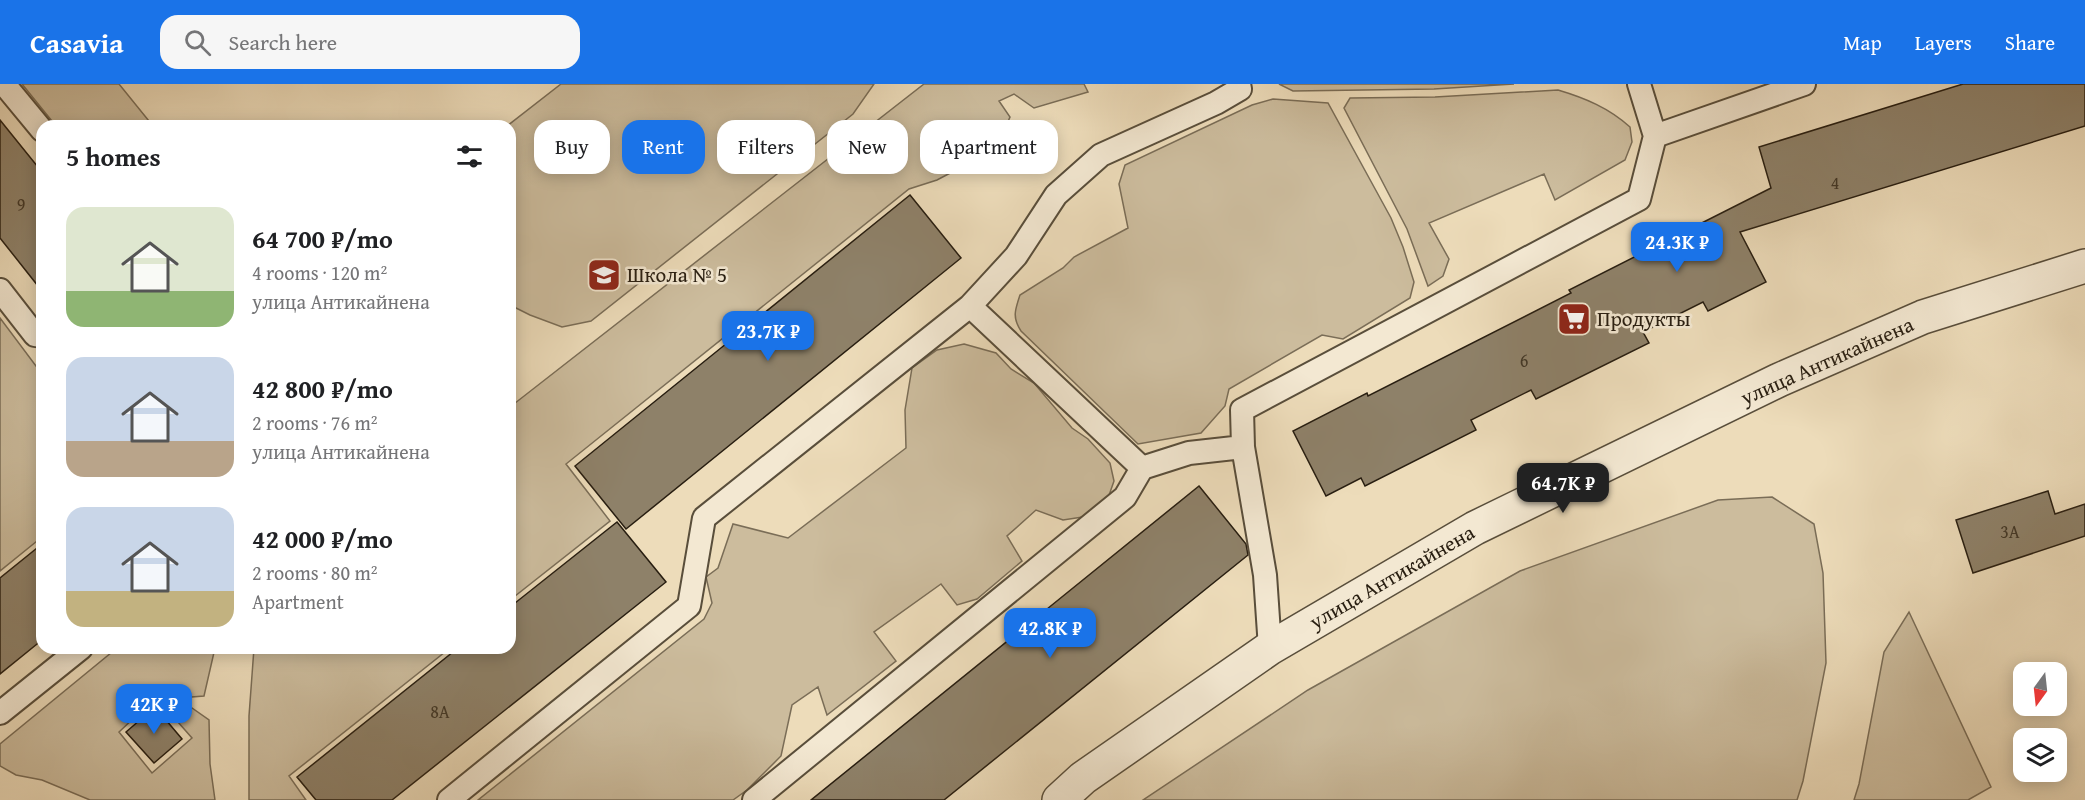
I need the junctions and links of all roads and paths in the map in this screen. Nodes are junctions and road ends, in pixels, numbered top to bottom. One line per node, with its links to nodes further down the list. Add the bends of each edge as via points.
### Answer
1 (4, 84): 5 (lane)
2 (1239, 84): 9 (lane, via 1239,88 1216,103 1101,155 1056,195 1016,256)
3 (1639, 84): 6 (lane)
4 (1804, 84): 6 (lane)
5 (36, 123)
6 (1655, 136): 11 (lane, via 1639,199 1242,410)
7 (2085, 266): 13 (street, улица Антикайнена, via 1923,317 1779,380 1475,528)
8 (0, 290): 10 (lane)
9 (970, 306): 12 (lane); 16 (lane, via 704,518 689,606)
10 (36, 335)
11 (1243, 447): 12 (lane, via 1190,453); 13 (lane, via 1265,575)
12 (1142, 468): 17 (lane, via 1125,497)
13 (1270, 648): 18 (street, улица Антикайнена, via 1083,778)
14 (74, 654): 15 (lane)
15 (0, 713)
16 (449, 800)
17 (754, 800)
18 (1059, 800)

